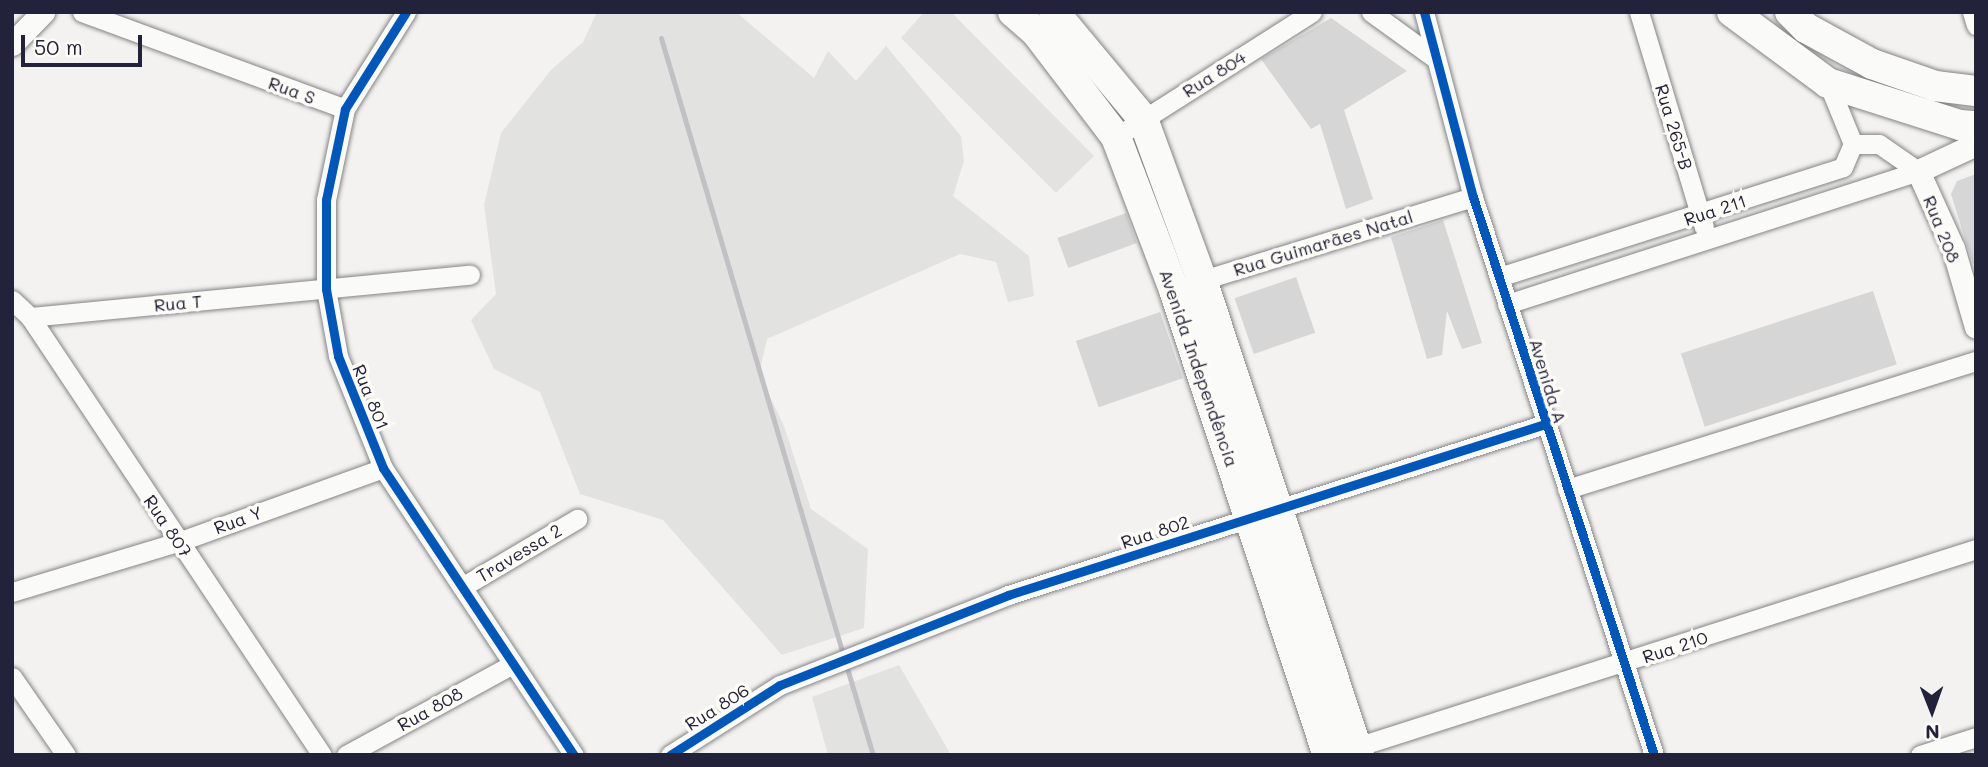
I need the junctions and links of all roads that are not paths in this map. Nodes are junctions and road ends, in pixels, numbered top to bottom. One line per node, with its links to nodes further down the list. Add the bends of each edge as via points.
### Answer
1 (43, 12): 14 (street)
2 (82, 12): 18 (street, Rua S)
3 (407, 12): 18 (street, Rua 801)
4 (1013, 12): 21 (main road, Avenida Independência, via 1036,32)
5 (1054, 12): 19 (main road, Avenida Independência)
6 (1312, 12): 19 (street, Rua 804)
7 (1371, 12): 15 (street)
8 (1424, 12): 15 (street, Avenida A)
9 (1639, 12): 26 (street, Rua 265-B)
10 (1732, 12): 16 (main road)
11 (1790, 12): 17 (main road, via 1806,28 1872,64 1935,86)
12 (1972, 12): 13 (street)
13 (1976, 25)
14 (12, 44)
15 (1436, 59): 25 (street, Avenida A)
16 (1828, 83): 20 (main road, via 1960,125); 22 (street)
17 (1976, 91)
18 (345, 109): 31 (street, Rua 801, via 326,201)
19 (1143, 119): 21 (street, Rua 804); 30 (main road, Avenida Independência)
20 (1976, 126)
21 (1116, 136): 32 (main road, Avenida Independência)
22 (1853, 144): 24 (street, via 1880,144); 26 (street, Rua 211, via 1843,167)
23 (1976, 144): 24 (street)
24 (1918, 171): 27 (street, Rua 211); 36 (street, Rua 208, via 1953,248)
25 (1473, 197): 29 (street, Avenida A); 30 (street, Rua Guimarães Natal)
26 (1701, 216): 27 (street, Rua 265-B); 29 (street, Rua 211)
27 (1709, 241): 34 (street, Rua 211)
28 (470, 275): 31 (street, Rua T)
29 (1499, 277): 34 (street, Avenida A)
30 (1202, 280): 32 (street, Rua Guimarães Natal); 41 (main road, Avenida Independência)
31 (326, 289): 35 (street, Rua T); 39 (street, Rua 801, via 338,356)
32 (1174, 290): 41 (main road, Avenida Independência)
33 (12, 300): 35 (street, Rua 807)
34 (1507, 304): 38 (street, Avenida A)
35 (30, 317): 43 (street, Rua 807)
36 (1976, 327)
37 (1976, 361): 40 (street)
38 (1545, 424): 40 (street, Avenida A); 41 (street, Rua 802)
39 (383, 468): 43 (street, Rua Y); 45 (street, Rua 801)
40 (1567, 489): 47 (street, Avenida A)
41 (1264, 513): 49 (street, Rua 802, via 1008,595); 52 (main road, Avenida Independência)
42 (577, 519): 45 (street, Travessa 2)
43 (178, 542): 46 (street, Rua Y); 54 (street, Rua 807)
44 (1976, 549): 47 (street, Rua 210)
45 (462, 587): 48 (street, Rua 801)
46 (12, 592)
47 (1625, 663): 52 (street, Rua 210); 58 (street, Avenida A)
48 (513, 664): 55 (street, Rua 808); 56 (street, Rua 801)
49 (780, 685): 57 (street, Rua 806)
50 (15, 686): 53 (street)
51 (1976, 737): 59 (street)
52 (1344, 753)
53 (66, 755)
54 (322, 755)
55 (346, 755)
56 (574, 755)
57 (670, 755)
58 (1654, 755)
59 (1920, 755)

